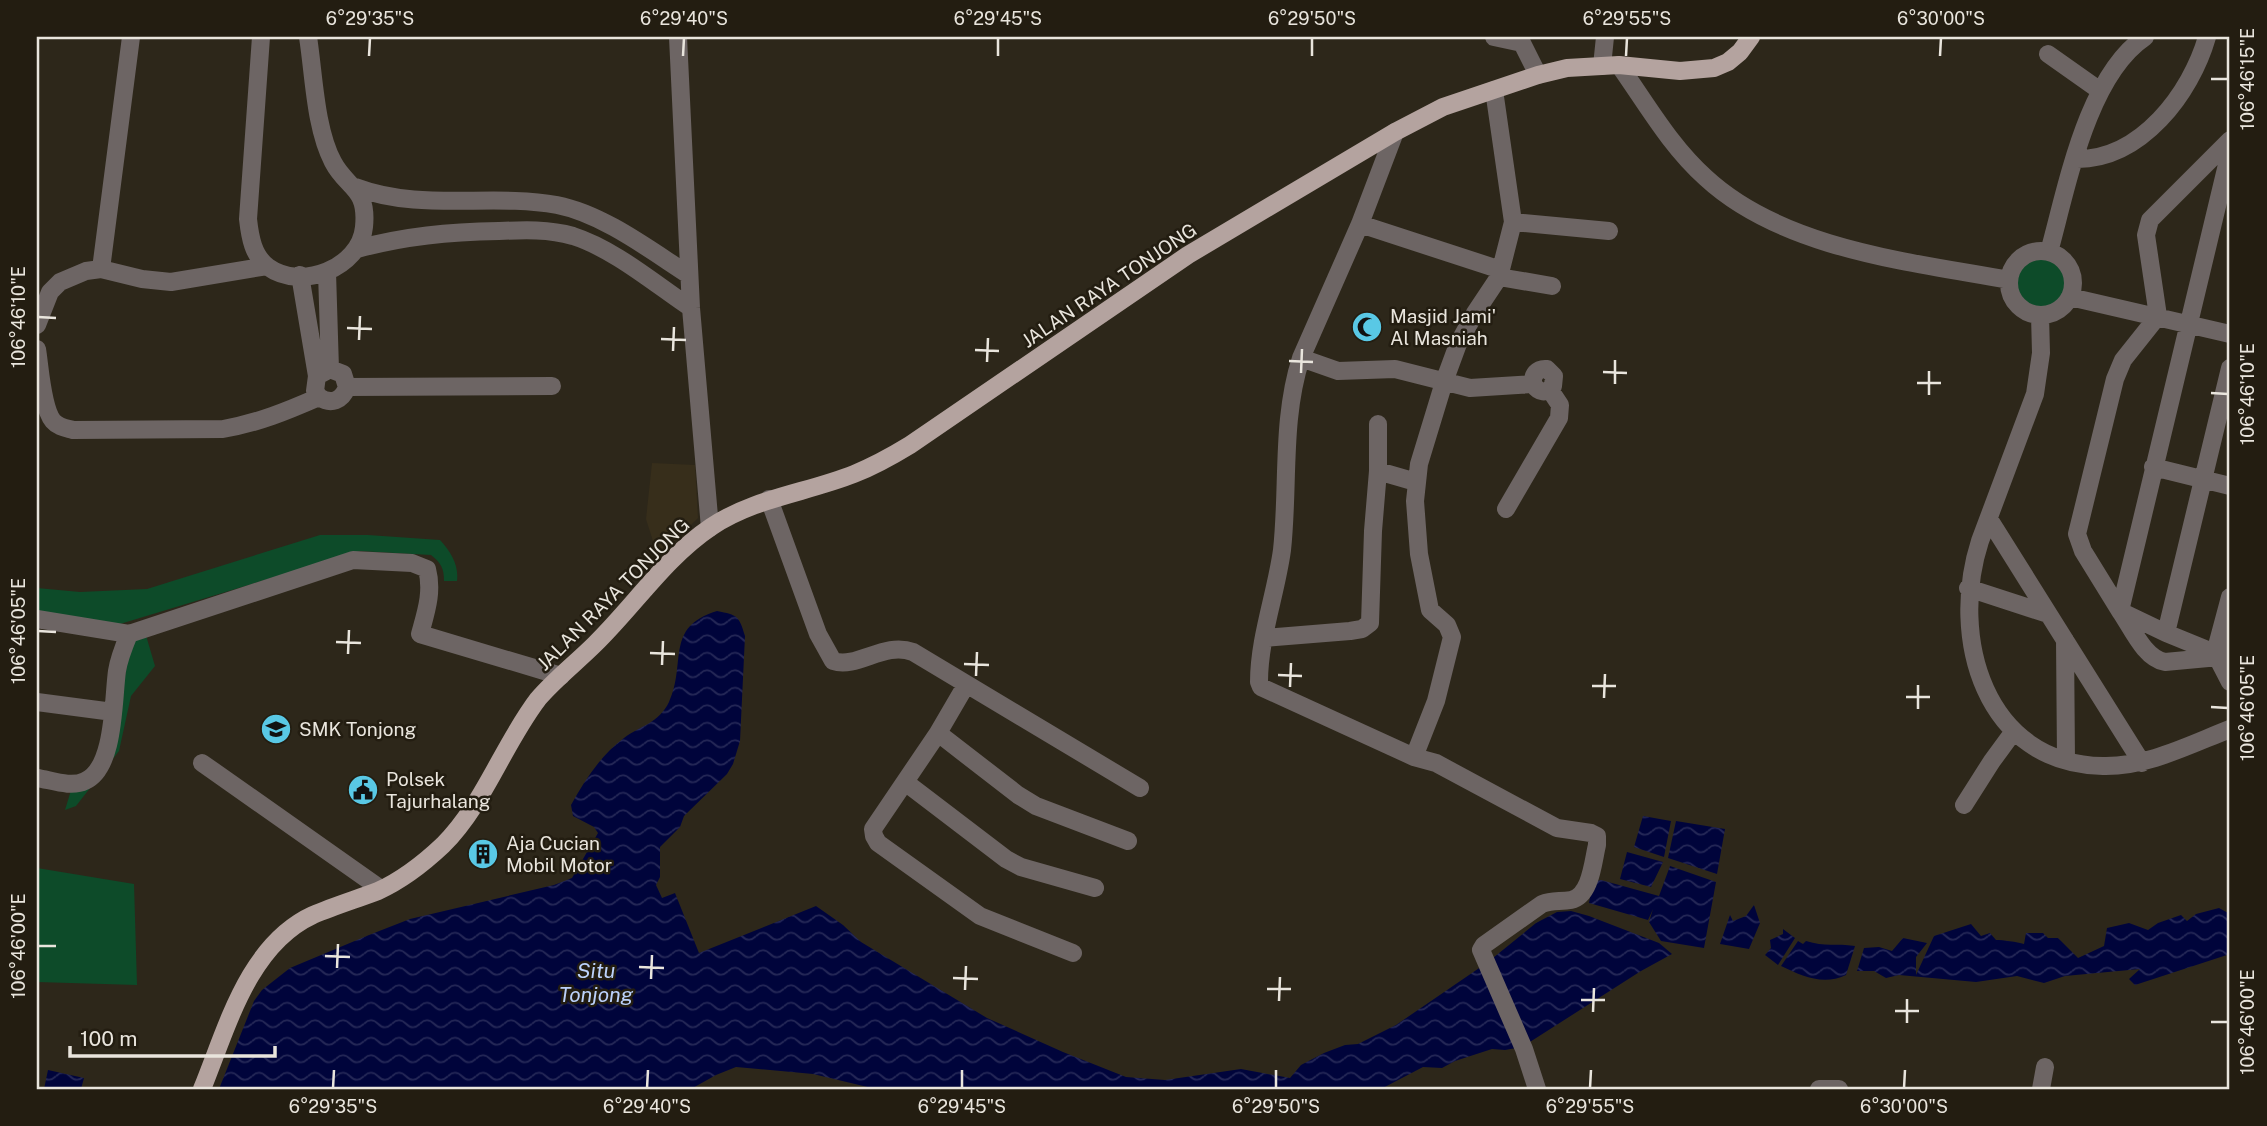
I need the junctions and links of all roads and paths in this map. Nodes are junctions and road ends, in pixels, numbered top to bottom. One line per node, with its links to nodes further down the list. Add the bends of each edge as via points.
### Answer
1 (131, 37): 27 (street)
2 (261, 37): 26 (street, via 248,219 253,246)
3 (308, 37): 20 (street, via 327,149)
4 (678, 37): 31 (street)
5 (1494, 37): 12 (street, via 1522,44)
6 (1605, 37): 11 (street)
7 (1751, 37): 11 (main road, JALAN RAYA TONJONG, via 1740,52 1714,68 1680,71)
8 (2145, 37): 14 (street)
9 (2207, 37): 18 (street, via 2181,96 2151,127 2116,149)
10 (2048, 54): 14 (street)
11 (1610, 65): 12 (main road, JALAN RAYA TONJONG); 32 (street, via 1706,179 1762,217 1800,233 1896,260)
12 (1538, 75): 13 (main road, JALAN RAYA TONJONG)
13 (1494, 90): 15 (main road, JALAN RAYA TONJONG, via 1443,107); 21 (street)
14 (2099, 90): 18 (street)
15 (1395, 132): 22 (street); 56 (main road, JALAN RAYA TONJONG, via 1188,256 910,445 854,474)
16 (2230, 140): 38 (street, via 2147,226)
17 (2230, 152): 19 (street)
18 (2076, 159): 25 (street)
19 (2227, 178): 39 (street)
20 (355, 187): 24 (street, via 364,212); 31 (street, via 387,198 537,202 580,211)
21 (1513, 222): 23 (street); 29 (street)
22 (1360, 224): 29 (street); 43 (street)
23 (1609, 231)
24 (357, 249): 28 (street); 36 (street, via 442,232 552,232 592,244)
25 (2049, 251): 32 (street, via 2018,260); 35 (street, via 2070,269)
26 (267, 266): 27 (street, via 171,282); 30 (street)
27 (101, 269): 34 (street)
28 (327, 272): 30 (street); 45 (street)
29 (1500, 273): 33 (street); 46 (street, via 1465,329)
30 (300, 275): 45 (street)
31 (689, 275): 36 (street)
32 (2009, 280): 37 (street, via 2021,309)
33 (1552, 286)
34 (43, 289): 40 (street)
35 (2070, 297): 37 (street, via 2057,310); 38 (street)
36 (691, 309): 59 (street)
37 (2040, 315): 58 (street, via 2035,394)
38 (2158, 316): 39 (street); 62 (street, via 2123,360 2115,379 2077,534)
39 (2188, 323): 41 (street); 51 (street)
40 (37, 324)
41 (2230, 334)
42 (37, 349): 49 (street, via 47,411 53,421 73,430 223,429 267,419)
43 (1301, 358): 46 (street, via 1338,371 1395,369); 67 (street, via 1291,393 1282,550)
44 (2230, 368): 53 (street)
45 (323, 372): 48 (street, via 343,374); 49 (street, via 315,391)
46 (1444, 382): 54 (street); 57 (street, via 1484,389 1541,387 1560,405 1559,418)
47 (552, 386): 48 (street)
48 (347, 387): 49 (street, via 345,394 332,402)
49 (319, 397)
50 (1378, 424): 52 (street)
51 (2153, 467): 53 (street); 62 (street)
52 (1378, 471): 54 (street); 67 (street, via 1370,624 1350,631)
53 (2203, 480): 55 (street); 65 (street)
54 (1416, 482): 78 (street, via 1419,554 1429,604 1452,637 1436,701)
55 (2230, 486)
56 (769, 499): 59 (main road, JALAN RAYA TONJONG); 72 (street, via 818,634 833,661 903,649)
57 (1506, 509)
58 (1989, 519): 60 (street); 63 (street)
59 (710, 528): 70 (main road, JALAN RAYA TONJONG, via 678,554)
60 (1968, 589): 63 (street); 76 (street, via 1969,629 1978,670 1998,713)
61 (2230, 597): 69 (street)
62 (2120, 611): 65 (street); 69 (street, via 2156,660)
63 (2048, 614): 68 (street)
64 (37, 619): 66 (street)
65 (2166, 633): 69 (street)
66 (129, 634): 70 (street, via 353,560 412,563 427,569 430,582 420,634); 74 (street, via 120,658)
67 (1265, 638): 78 (street, via 1261,687)
68 (2065, 640): 79 (street); 81 (street)
69 (2222, 654): 71 (street)
70 (561, 676): 88 (main road, JALAN RAYA TONJONG, via 539,699 466,818 443,845)
71 (2230, 682)
72 (966, 685): 77 (street); 84 (street)
73 (37, 702): 74 (street)
74 (113, 712): 82 (street, via 106,754 87,781 75,784)
75 (2230, 729): 81 (street)
76 (2014, 731): 79 (street); 85 (street)
77 (938, 733): 83 (street); 86 (street, via 1036,806)
78 (1414, 757): 92 (street, via 1436,763 1557,828 1597,836 1583,893 1542,904 1483,946)
79 (2066, 760): 81 (street, via 2102,766)
80 (202, 763): 88 (street)
81 (2142, 763)
82 (37, 778)
83 (905, 782): 87 (street, via 1020,867); 89 (street, via 873,829 875,840 980,916)
84 (1140, 788)
85 (1964, 805)
86 (1128, 841)
87 (1095, 888)
88 (381, 889): 91 (main road, JALAN RAYA TONJONG, via 312,916 284,933 257,965)
89 (1073, 953)
90 (2045, 1067): 95 (street)
91 (202, 1089)
92 (1537, 1089)
93 (1819, 1089): 94 (street)
94 (1839, 1089)
95 (2041, 1089)

